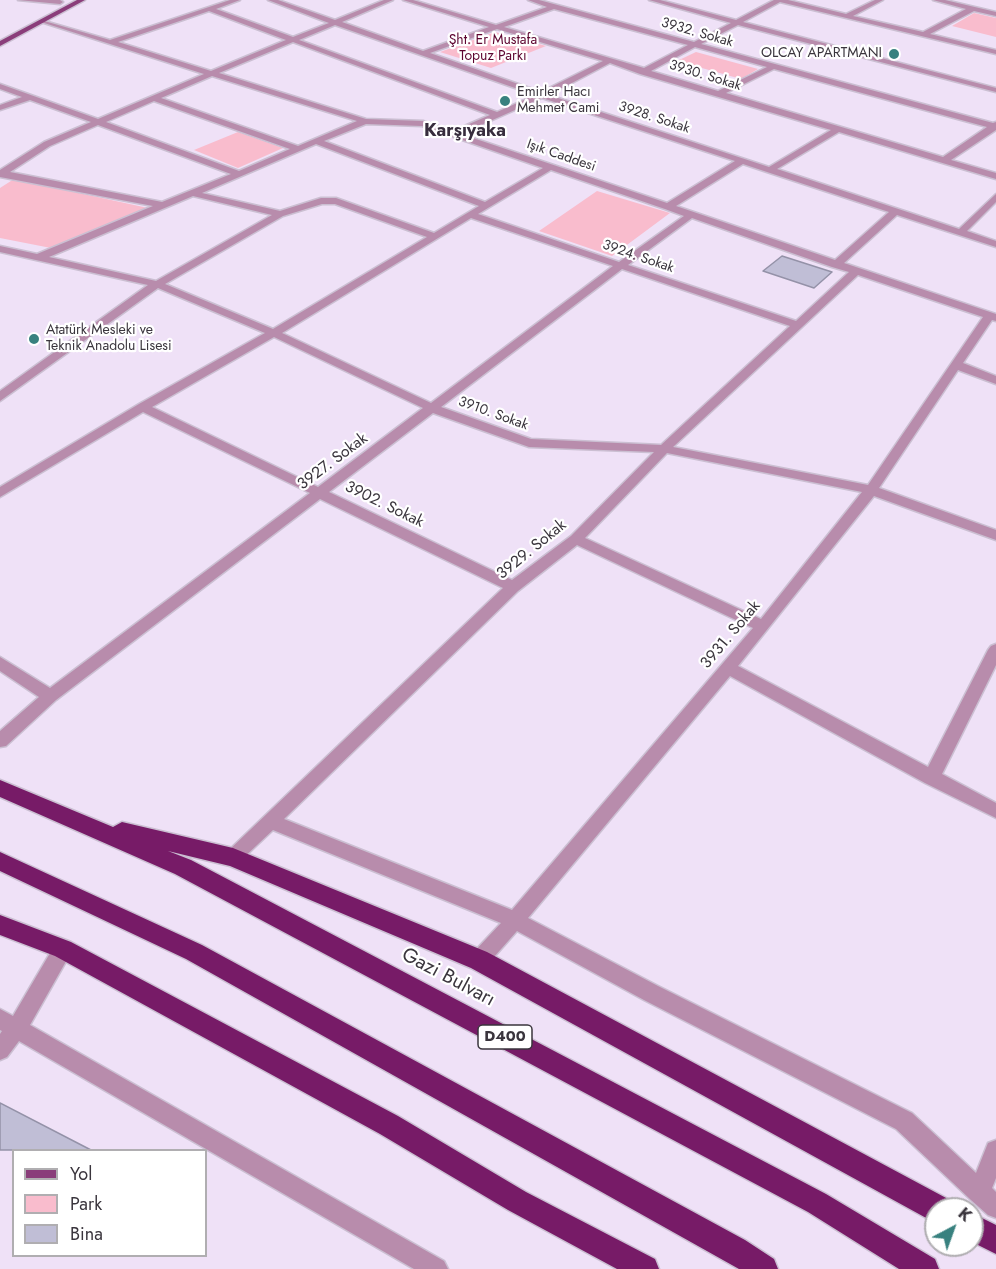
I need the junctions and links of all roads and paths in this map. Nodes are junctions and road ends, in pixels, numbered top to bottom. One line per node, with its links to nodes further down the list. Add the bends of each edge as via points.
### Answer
1 (21, 0): 13 (street)
2 (82, 0): 18 (main road)
3 (237, 0): 15 (street)
4 (271, 0): 20 (street, 3928. Sokak)
5 (390, 0): 20 (street)
6 (406, 0): 22 (street, 3930. Sokak)
7 (531, 0): 14 (street, 3932. Sokak)
8 (569, 0): 14 (street)
9 (652, 0): 21 (street)
10 (779, 0): 19 (street); 21 (street)
11 (880, 0): 19 (street)
12 (936, 0): 16 (street)
13 (62, 1): 18 (main road)
14 (554, 6): 22 (street); 27 (street, 3932. Sokak)
15 (209, 9): 24 (street); 25 (street)
16 (972, 9): 17 (street); 23 (street)
17 (996, 14)
18 (41, 17): 25 (street, Işık Caddesi); 26 (main road)
19 (845, 17): 23 (street)
20 (335, 22): 24 (street); 29 (street, 3928. Sokak)
21 (739, 23): 27 (street); 35 (street)
22 (496, 27): 29 (street); 30 (street, 3930. Sokak)
23 (925, 34): 28 (street)
24 (291, 40): 33 (street); 41 (street)
25 (110, 42): 33 (street, Işık Caddesi)
26 (0, 44)
27 (694, 46): 31 (street, 3932. Sokak); 32 (street)
28 (996, 52)
29 (424, 53): 37 (street, 3928. Sokak)
30 (609, 61): 32 (street, 3930. Sokak); 37 (street)
31 (772, 67): 36 (street); 44 (street, 3932. Sokak)
32 (643, 72): 36 (street, 3930. Sokak)
33 (212, 73): 39 (street); 43 (street, Işık Caddesi)
34 (0, 86): 38 (street)
35 (996, 90)
36 (718, 94): 45 (street, 3930. Sokak)
37 (542, 95): 41 (street); 49 (street, 3928. Sokak)
38 (29, 97): 40 (street); 42 (street)
39 (153, 98): 42 (street); 48 (street)
40 (0, 108)
41 (496, 115): 46 (street)
42 (100, 121): 53 (street); 54 (street, via 47,144)
43 (365, 121): 46 (street, Işık Caddesi, via 423,124); 47 (street)
44 (995, 126): 50 (street)
45 (838, 129): 50 (street, 3930. Sokak); 52 (street)
46 (454, 134): 51 (street, Işık Caddesi)
47 (318, 142): 48 (street); 59 (street)
48 (298, 149): 53 (street)
49 (741, 160): 52 (street, 3928. Sokak); 60 (street)
50 (944, 161): 55 (street, 3930. Sokak)
51 (550, 166): 59 (street); 60 (street, Işık Caddesi)
52 (770, 170): 61 (street, 3928. Sokak)
53 (237, 173): 56 (street)
54 (1, 174): 58 (street)
55 (996, 177)
56 (192, 193): 58 (street); 62 (street)
57 (996, 197): 65 (street)
58 (162, 205): 69 (street)
59 (485, 205): 63 (street)
60 (668, 207): 64 (street, Işık Caddesi)
61 (896, 211): 65 (street, 3928. Sokak); 71 (street)
62 (280, 214): 66 (street, via 321,201 336,201); 73 (street)
63 (471, 215): 66 (street); 70 (street, 3924. Sokak)
64 (691, 215): 70 (street, 3927. Sokak); 71 (street, Işık Caddesi)
65 (960, 233): 67 (street, 3928. Sokak)
66 (433, 236): 76 (street)
67 (996, 244)
68 (0, 249): 69 (street, 3910. Sokak)
69 (37, 258): 73 (street, 3910. Sokak)
70 (621, 265): 75 (street, 3924. Sokak); 81 (street, 3927. Sokak)
71 (836, 265): 72 (street, Işık Caddesi)
72 (855, 272): 74 (street, Işık Caddesi); 75 (street, 3929. Sokak)
73 (157, 284): 76 (street, 3910. Sokak); 79 (street)
74 (993, 317): 77 (street, 3931. Sokak)
75 (797, 325): 82 (street, 3929. Sokak)
76 (274, 333): 80 (street); 81 (street, 3910. Sokak)
77 (957, 365): 78 (street); 83 (street, 3931. Sokak)
78 (996, 380)
79 (0, 396)
80 (143, 407): 84 (street, 3902. Sokak); 85 (street)
81 (432, 408): 82 (street, 3910. Sokak, via 530,443); 84 (street, 3927. Sokak)
82 (664, 449): 83 (street, 3910. Sokak); 87 (street, 3929. Sokak)
83 (871, 490): 86 (street, 3910. Sokak); 89 (street, 3931. Sokak)
84 (320, 492): 88 (street, 3902. Sokak); 93 (street, 3927. Sokak)
85 (0, 493)
86 (996, 535)
87 (576, 539): 88 (street, 3929. Sokak); 89 (street)
88 (513, 587): 99 (street, 3929. Sokak)
89 (763, 626): 92 (street, 3931. Sokak)
90 (996, 650): 95 (street)
91 (0, 663): 93 (street)
92 (727, 667): 95 (street); 102 (street, 3931. Sokak)
93 (50, 696): 94 (street, 3927. Sokak)
94 (0, 741)
95 (931, 778): 97 (street)
96 (0, 788): 98 (highway, Gazi Bulvarı / D400)
97 (996, 811)
98 (76, 821): 100 (highway); 115 (highway, Gazi Bulvarı / D400, via 183,867 817,1203)
99 (271, 821): 100 (street, 3929. Sokak); 102 (street)
100 (233, 857): 105 (highway)
101 (0, 861): 114 (highway, via 194,952)
102 (515, 920): 105 (street, 3931. Sokak); 109 (street, via 904,1121)
103 (0, 924): 104 (highway)
104 (63, 949): 106 (street); 113 (highway)
105 (478, 960): 110 (highway)
106 (9, 1023): 107 (street); 112 (street)
107 (0, 1050)
108 (996, 1151): 109 (street)
109 (979, 1192): 111 (street)
110 (924, 1201)
111 (996, 1207)
112 (436, 1269)
113 (645, 1269)
114 (764, 1269)
115 (925, 1269)

